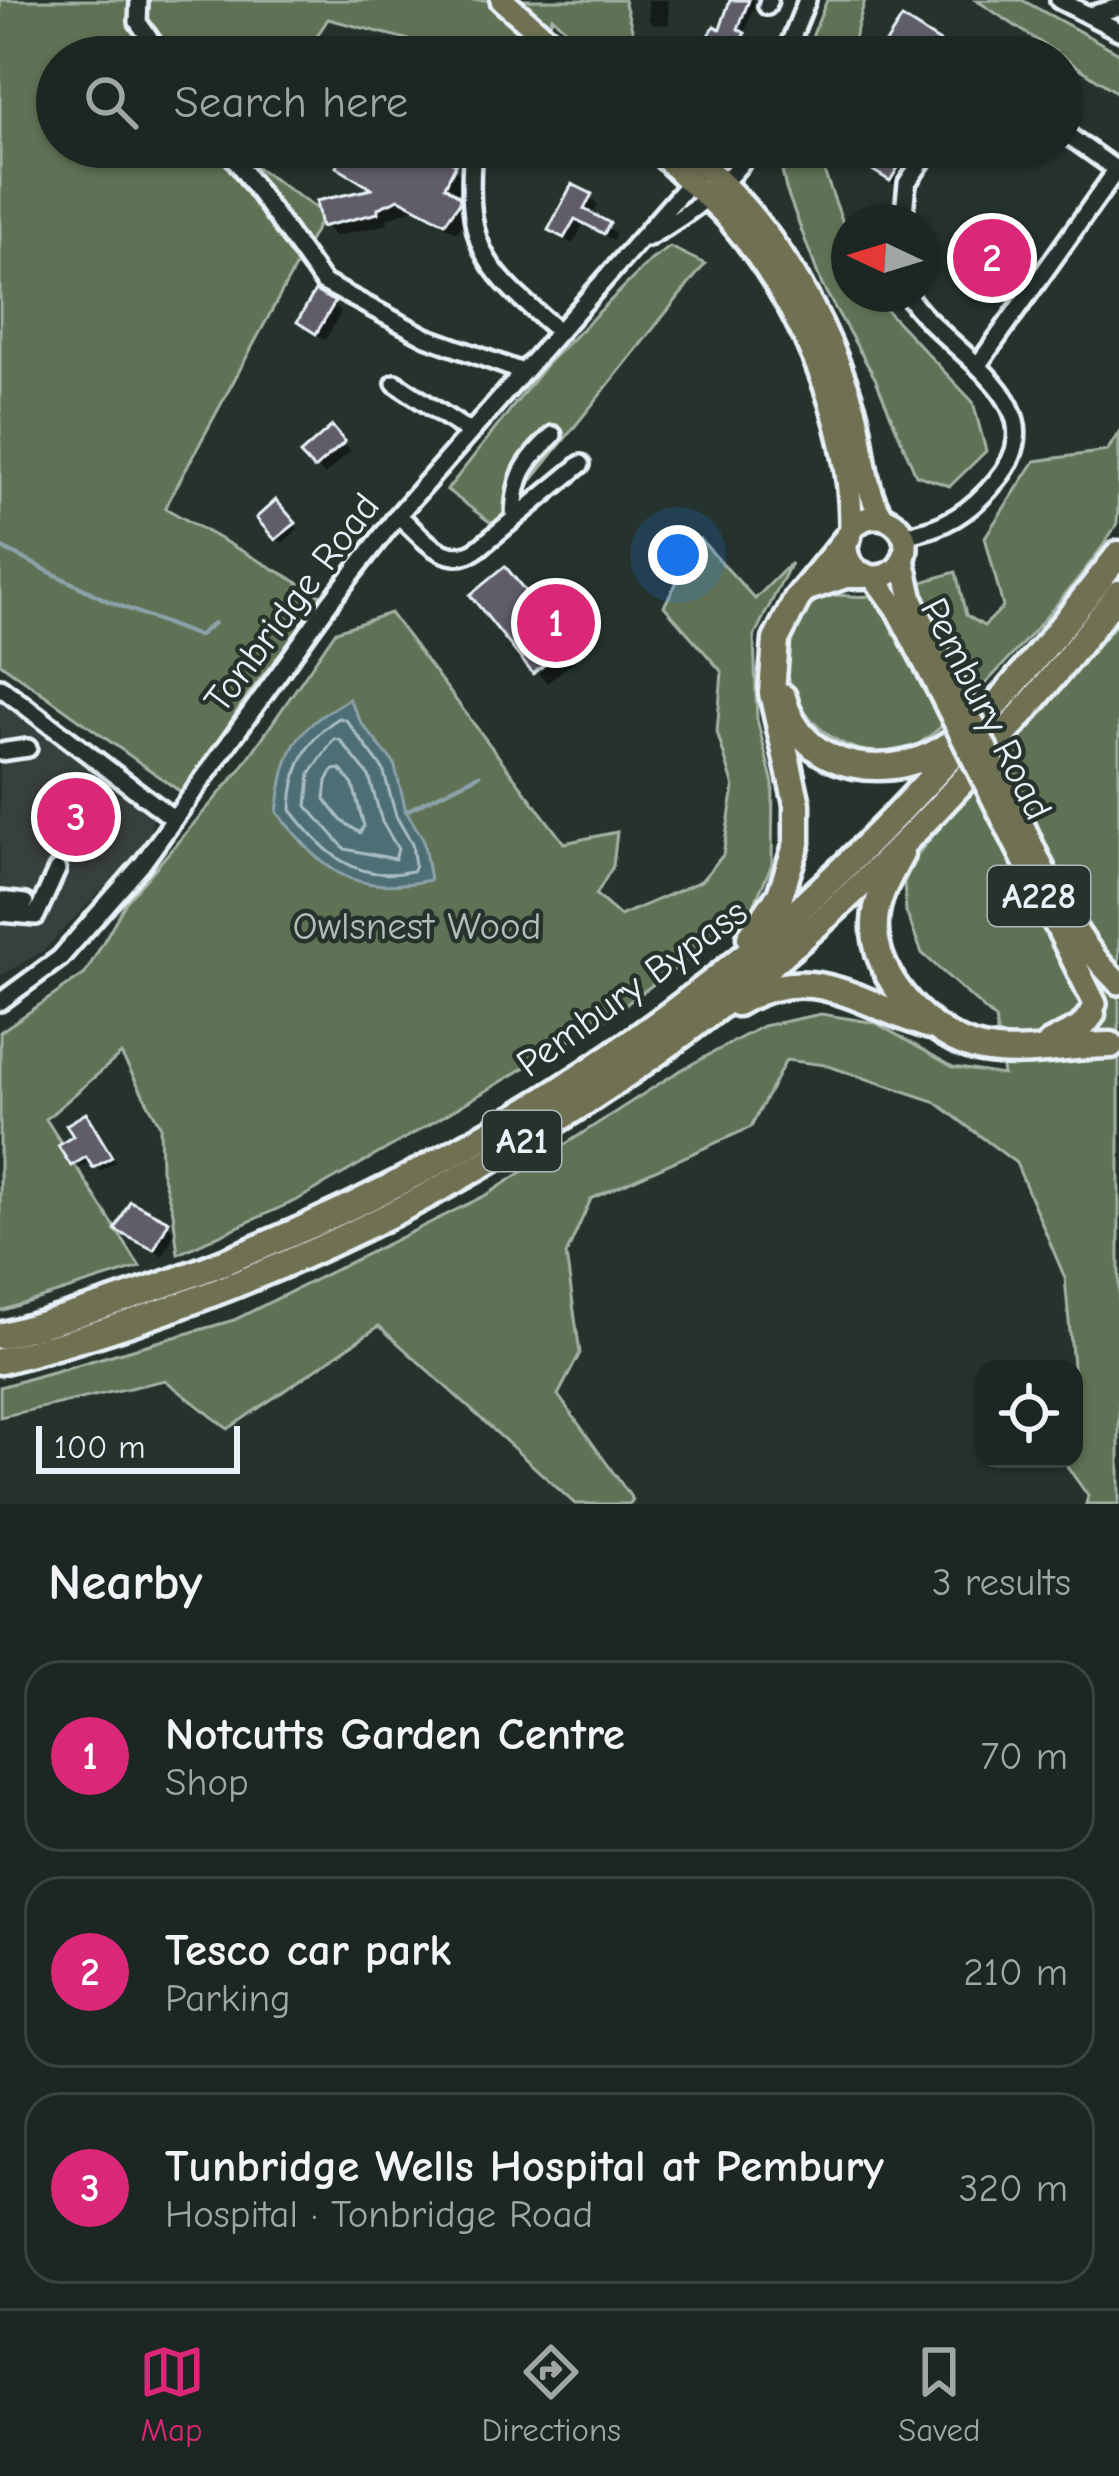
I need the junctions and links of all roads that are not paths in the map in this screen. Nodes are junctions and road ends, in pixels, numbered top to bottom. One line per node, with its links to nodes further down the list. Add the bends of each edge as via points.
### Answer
1 (140, 0): 8 (street, via 138,22)
2 (502, 0): 9 (main road)
3 (807, 0): 10 (street)
4 (1059, 0): 6 (street)
5 (1119, 7): 6 (street)
6 (1090, 15): 7 (street)
7 (1119, 31)
8 (148, 36)
9 (544, 36)
10 (792, 36)
11 (1083, 146): 25 (street, via 1114,168)
12 (241, 168): 26 (street, via 323,282 426,337)
13 (472, 168): 24 (street, via 478,247 500,281)
14 (688, 168): 19 (main road)
15 (693, 168): 19 (main road)
16 (701, 168): 19 (street, Tonbridge Road)
17 (734, 168): 20 (street, Tonbridge Road)
18 (917, 168): 21 (street)
19 (696, 173): 20 (main road); 22 (street, Tonbridge Road)
20 (715, 190): 22 (street, Tonbridge Road); 33 (main road, via 778,249 831,340); 34 (main road, via 805,334 850,495)
21 (905, 204)
22 (639, 243): 24 (street, Tonbridge Road)
23 (925, 312): 25 (street)
24 (557, 330): 26 (street, Tonbridge Road)
25 (978, 365): 35 (street, via 1011,404 1012,463 975,507)
26 (520, 371): 28 (street, Tonbridge Road)
27 (395, 383): 28 (street)
28 (468, 431): 31 (street, Tonbridge Road)
29 (553, 435): 32 (street, via 515,482)
30 (581, 464): 32 (street)
31 (398, 515): 32 (street, via 453,558 470,555); 48 (street, Tonbridge Road)
32 (514, 518)
33 (883, 518): 34 (main road, via 866,519); 35 (main road)
34 (850, 534): 38 (main road, via 848,559); 39 (highway, A21)
35 (903, 536): 37 (main road)
36 (1119, 554): 44 (highway, Pembury Bypass / A21)
37 (903, 559): 38 (main road, via 891,573); 43 (main road, Pembury Road / A228)
38 (868, 576): 39 (highway); 43 (main road, Pembury Road / A228)
39 (811, 586): 41 (highway, A21, via 781,626)
40 (1119, 593): 49 (highway, Pembury Bypass / A21)
41 (774, 672): 44 (highway, A21, via 807,741 859,766 910,765); 54 (highway, A21, via 797,843 780,895)
42 (0, 687): 48 (street)
43 (947, 688): 47 (main road, Pembury Road / A228, bridge)
44 (990, 712): 54 (highway, Pembury Bypass / A21, via 842,869)
45 (28, 748): 46 (street)
46 (0, 752)
47 (994, 782): 55 (main road, Pembury Road / A228, via 1090,952); 57 (main road, Pembury Road / A228)
48 (174, 819): 56 (street, Tonbridge Road, via 60,958)
49 (913, 832): 58 (highway, Pembury Bypass / A21); 59 (highway, A21, via 878,902 876,939 894,980)
50 (57, 870): 53 (street, via 36,916)
51 (0, 900): 52 (street)
52 (25, 903)
53 (0, 913)
54 (722, 972): 62 (highway, Pembury Bypass / A21, via 562,1087 379,1193 211,1267)
55 (1119, 984): 57 (main road)
56 (0, 1002)
57 (1093, 1009): 60 (main road, Pembury Road, via 1097,1033); 61 (highway, via 1081,1028)
58 (700, 1020): 59 (highway, A21, via 755,993 807,984); 63 (highway, Pembury Bypass / A21, via 540,1130 386,1216 218,1290)
59 (932, 1027): 61 (highway, A21, via 982,1048)
60 (1115, 1046): 61 (highway, A21)
61 (1037, 1051)
62 (0, 1336)
63 (0, 1361)

